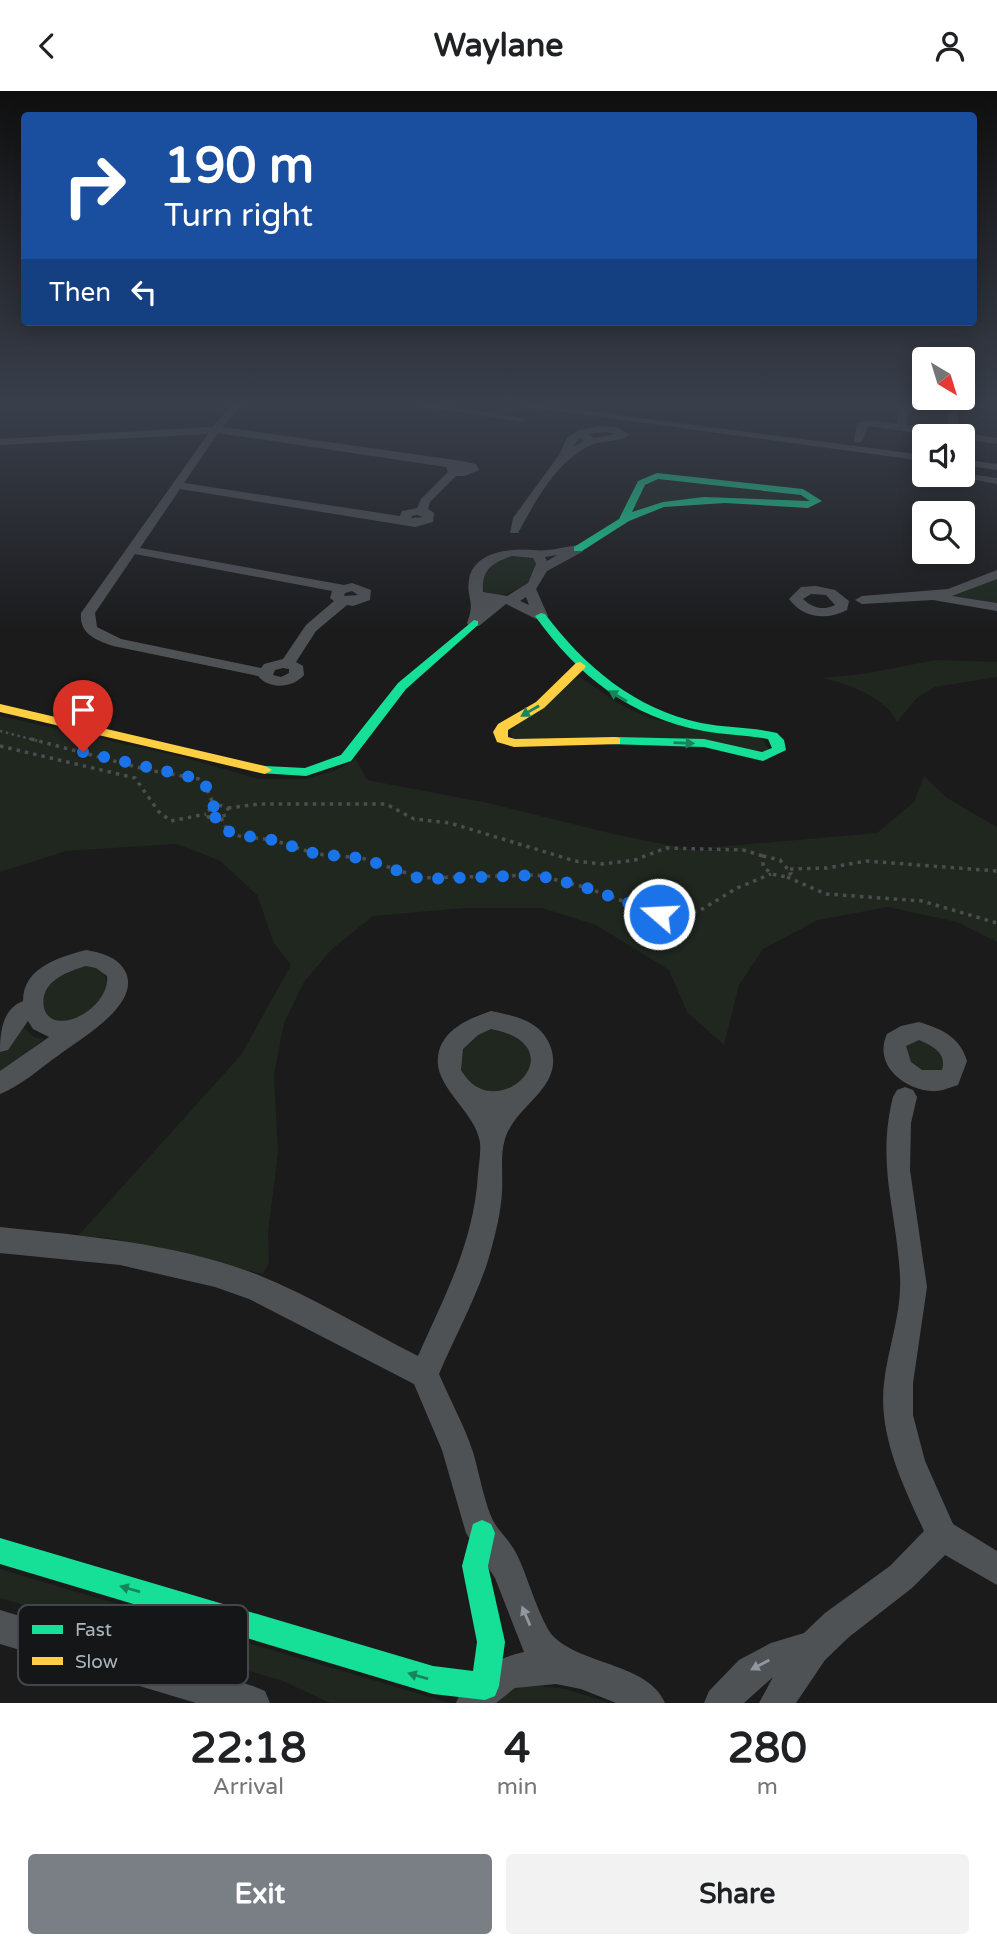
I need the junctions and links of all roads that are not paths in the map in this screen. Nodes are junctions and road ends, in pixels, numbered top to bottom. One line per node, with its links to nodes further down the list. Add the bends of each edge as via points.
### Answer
1 (180, 480): 6 (street)
2 (444, 480): 6 (street, via 421,511 430,515 429,519 415,523)
3 (546, 480): 8 (street)
4 (647, 480): 7 (street)
5 (702, 480): 7 (street, via 803,492 817,501 808,505 690,502)
6 (177, 485): 10 (street)
7 (624, 519): 9 (street)
8 (514, 530): 11 (street, via 519,543); 12 (street)
9 (578, 549): 11 (street); 13 (street)
10 (132, 550): 23 (street, via 343,595 297,646); 25 (street, via 88,613 88,628 118,643)
11 (533, 553): 12 (street, via 515,551); 13 (street)
12 (492, 560): 16 (street, via 477,577)
13 (543, 568): 15 (street)
14 (997, 574): 17 (street)
15 (529, 589): 18 (street); 21 (street)
16 (477, 594): 18 (street); 22 (street, via 480,607)
17 (934, 597): 19 (street); 20 (street)
18 (505, 600): 21 (street); 22 (street)
19 (839, 601)
20 (997, 607)
21 (541, 616): 24 (street)
22 (474, 623): 26 (street, via 402,687 346,758 306,772 272,772)
23 (288, 663): 25 (street, via 273,665)
24 (580, 666): 24 (street, one-way to 24, via 540,705 503,727 502,739 514,743 704,743 762,757 779,750 777,740 763,733 686,723 637,707)
25 (265, 673)
26 (0, 708)
27 (25, 1009): 28 (street, via 29,1018 50,1028); 28 (street, via 32,985 42,974 71,959 99,960 117,974 118,985 106,1009); 29 (street)
28 (92, 1019): 32 (street)
29 (0, 1042)
30 (900, 1066): 31 (street); 31 (street, via 893,1048 901,1035 919,1031 940,1039 954,1055 955,1071 950,1078); 35 (street)
31 (932, 1083): 35 (street)
32 (0, 1084)
33 (468, 1093): 34 (street, via 494,1101); 34 (street, via 450,1070 453,1043 475,1024 507,1021 534,1035 544,1060 533,1087); 36 (street)
34 (520, 1096): 36 (street, via 506,1110)
35 (905, 1097): 40 (street, via 894,1145 914,1290 898,1411 917,1481)
36 (492, 1140): 38 (street, via 489,1197 478,1252)
37 (0, 1240): 38 (street, via 120,1252 215,1274 254,1287)
38 (424, 1374): 39 (street, via 457,1449)
39 (482, 1533): 48 (street, one-way to 39, via 539,1647 507,1568); 50 (street, via 474,1552 475,1577 491,1658)
40 (942, 1535): 42 (street); 47 (street, via 901,1577)
41 (0, 1551): 43 (street, one-way to 41)
42 (997, 1569)
43 (181, 1605)
44 (248, 1625): 50 (street, one-way to 44)
45 (0, 1627): 46 (street)
46 (18, 1632)
47 (813, 1648): 53 (street, one-way to 53, via 778,1655 748,1671); 54 (street)
48 (566, 1669): 50 (street, via 521,1667 500,1674); 52 (street, via 598,1677)
49 (193, 1685): 51 (street)
50 (479, 1694)
51 (253, 1703)
52 (648, 1703)
53 (721, 1703)
54 (776, 1703)

